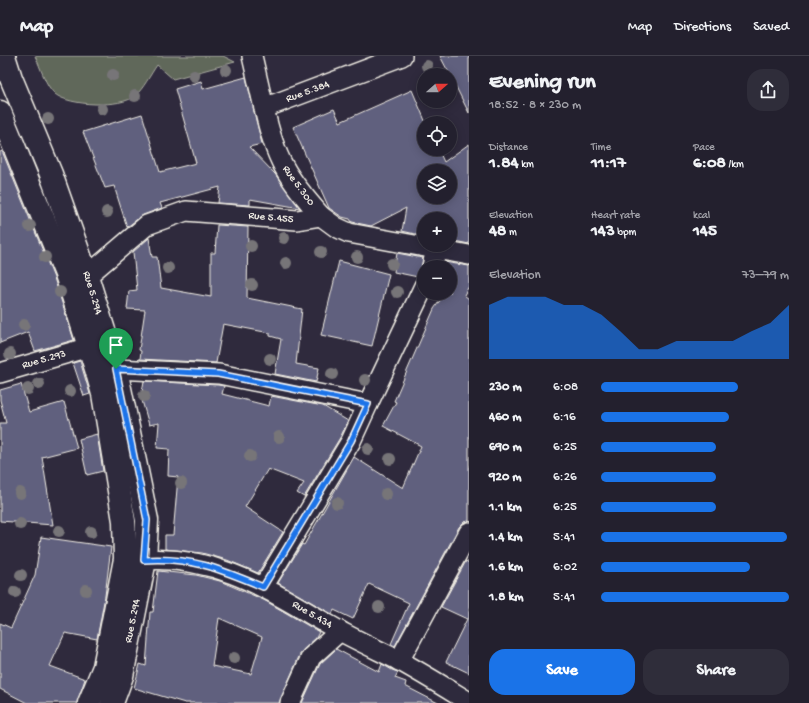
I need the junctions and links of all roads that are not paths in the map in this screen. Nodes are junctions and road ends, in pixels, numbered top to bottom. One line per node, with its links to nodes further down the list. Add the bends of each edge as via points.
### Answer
1 (4, 56): 10 (main road, Rue 5.294, via 51,174)
2 (252, 56): 4 (street)
3 (402, 56): 4 (street, Rue 5.384)
4 (264, 108): 6 (street, Rue 5.300, via 270,136 287,175)
5 (0, 112): 12 (main road, Rue 5.294, via 66,274)
6 (321, 216): 7 (street, via 349,233); 10 (street, Rue 5.455, via 296,220 186,211 147,225)
7 (417, 245)
8 (455, 252): 9 (street)
9 (469, 255)
10 (87, 276): 13 (main road, Rue 5.294)
11 (417, 300): 15 (street)
12 (89, 347): 14 (street, Rue 5.293); 22 (main road, Rue 5.294, via 104,402 124,521 125,559 104,667)
13 (116, 369): 15 (street, via 218,374); 17 (main road, Rue 5.294, via 147,520)
14 (0, 373)
15 (368, 404): 18 (street, via 351,441)
16 (469, 532): 20 (street)
17 (144, 560): 18 (street, Rue 5.434, via 194,562 223,570); 23 (main road, Rue 5.294, via 122,676)
18 (263, 587): 19 (street, Rue 5.434)
19 (340, 631): 20 (street, Rue 5.434); 24 (street, via 311,657)
20 (399, 661): 21 (street, Rue 5.434)
21 (469, 702)
22 (89, 703)
23 (112, 703)
24 (290, 703)

